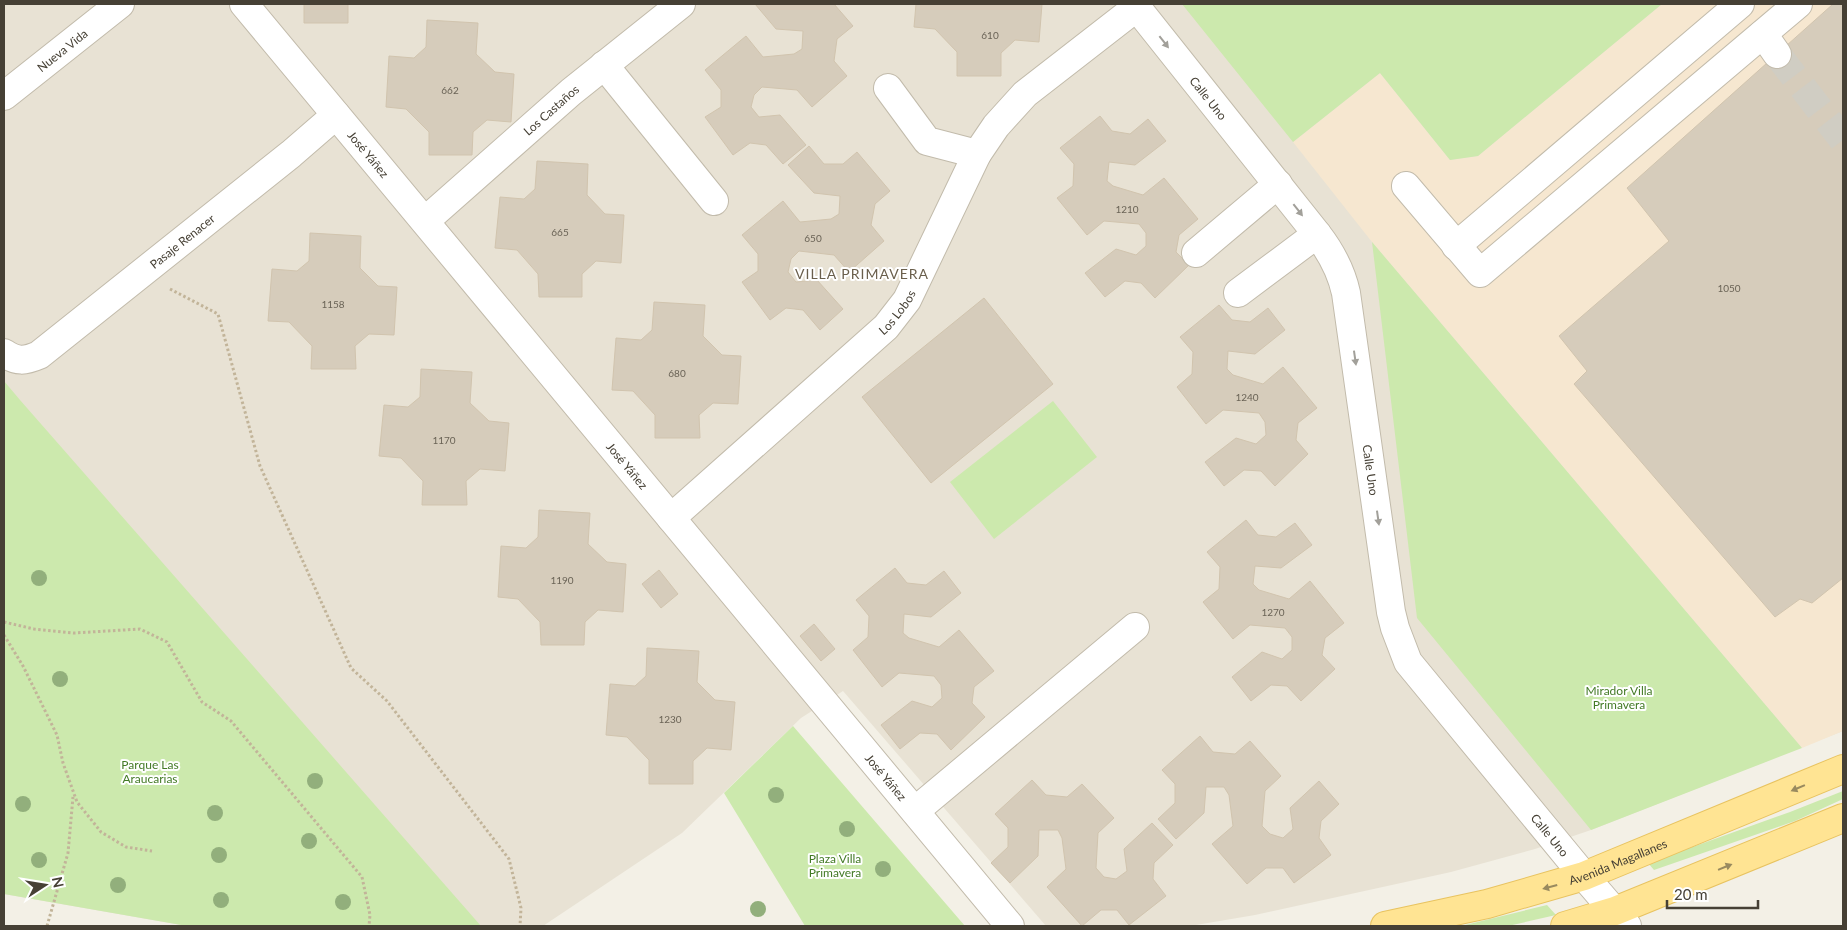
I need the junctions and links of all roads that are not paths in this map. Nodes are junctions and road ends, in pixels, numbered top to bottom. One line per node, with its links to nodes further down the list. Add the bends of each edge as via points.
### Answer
1 (120, 4): 9 (street, Nueva Vida)
2 (244, 4): 10 (street, José Yáñez)
3 (681, 4): 7 (street, Los Castaños)
4 (1740, 4): 17 (street)
5 (1798, 4): 17 (street, via 1770,44 1480,273)
6 (1135, 6): 11 (street, Los Lobos, via 1025,94 996,126); 12 (street, Calle Uno, one-way to 12)
7 (604, 65): 14 (street); 15 (street, Los Castaños)
8 (888, 88): 11 (street, via 927,141)
9 (4, 96)
10 (336, 115): 15 (street, José Yáñez); 20 (street, Pasaje Renacer, via 39,354)
11 (977, 154): 21 (street, Los Lobos, via 919,278 886,327)
12 (1278, 184): 16 (street, Calle Uno, one-way to 16); 18 (street)
13 (1406, 186): 17 (street)
14 (714, 201)
15 (425, 221): 21 (street, José Yáñez)
16 (1317, 234): 19 (street); 26 (street, Calle Uno, one-way to 26, via 1330,250 1346,293 1394,628 1400,645 1419,677)
17 (1456, 246)
18 (1196, 253)
19 (1238, 293)
20 (13, 357)
21 (671, 518): 24 (street, José Yáñez)
22 (1135, 627): 24 (street)
23 (1843, 769): 26 (main road, Avenida Magallanes, one-way to 26)
24 (915, 811): 28 (street, José Yáñez)
25 (1843, 818): 27 (main road, one-way to 25)
26 (1584, 876): 27 (street, Calle Uno); 29 (main road, Avenida Magallanes, one-way to 29, via 1487,904)
27 (1621, 919): 30 (main road)
28 (1010, 926)
29 (1384, 926)
30 (1565, 926)

